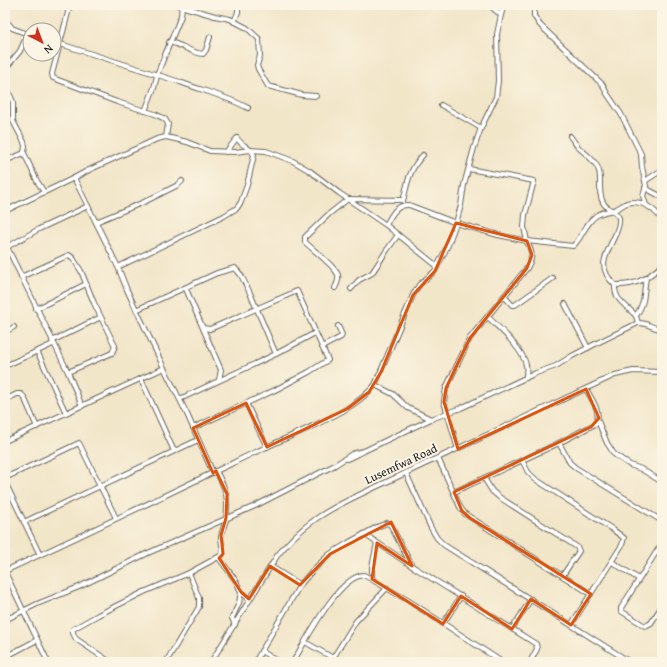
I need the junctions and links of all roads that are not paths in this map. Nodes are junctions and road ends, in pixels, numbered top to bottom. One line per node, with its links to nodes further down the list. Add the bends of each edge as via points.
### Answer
1 (64, 5): 7 (street)
2 (177, 5): 8 (street)
3 (238, 5): 10 (street)
4 (488, 5): 9 (street)
5 (504, 5): 9 (street)
6 (534, 5): 38 (street, via 534,16 540,25 603,85 642,154)
7 (70, 6): 13 (street)
8 (182, 6): 10 (street, via 226,17); 15 (street, via 181,16)
9 (500, 15): 26 (street, via 497,34 496,97)
10 (234, 22): 22 (street, via 247,28 259,39 260,56 257,65 268,86)
11 (5, 23): 12 (street)
12 (22, 32)
13 (62, 34)
14 (210, 37): 15 (street, via 205,52 201,54)
15 (170, 42): 20 (street)
16 (62, 45): 20 (street)
17 (22, 47): 19 (street)
18 (55, 62): 25 (street, via 52,74 54,79)
19 (5, 69)
20 (157, 75): 24 (street, via 219,95); 25 (street)
21 (5, 83): 31 (street, via 13,102 13,121 24,142)
22 (316, 96)
23 (440, 105): 26 (street)
24 (248, 108)
25 (145, 111): 28 (street, via 165,119 168,126)
26 (481, 128): 34 (street)
27 (570, 136): 47 (street, via 598,169 601,198)
28 (166, 137): 30 (street, via 210,151); 36 (street)
29 (250, 150): 30 (street); 30 (street, via 237,138); 42 (street, via 266,151 293,161 310,170); 58 (street, via 254,155 253,162 237,208)
30 (226, 152)
31 (24, 153): 33 (street); 40 (street)
32 (423, 155): 43 (street, via 410,172)
33 (5, 161)
34 (469, 169): 51 (street); 54 (street, via 534,181 525,215)
35 (662, 170): 38 (street)
36 (74, 178): 40 (street); 46 (street)
37 (182, 181): 50 (street, via 144,202)
38 (645, 181): 39 (street)
39 (645, 188): 41 (street); 45 (street, via 643,196)
40 (44, 192): 48 (street)
41 (662, 197)
42 (348, 200): 43 (street); 52 (street); 64 (street, via 333,210 305,237 305,242 338,275)
43 (403, 200): 44 (street)
44 (402, 205): 51 (street); 52 (street, via 394,211)
45 (646, 205): 47 (street, via 633,202); 49 (street)
46 (88, 206): 50 (street); 55 (street)
47 (611, 210): 54 (street, via 601,212 588,223 573,246); 63 (street, via 619,219 619,227 603,263 604,272)
48 (5, 211)
49 (662, 220)
50 (96, 222): 58 (street)
51 (456, 223): 54 (street); 56 (street)
52 (386, 225): 53 (street)
53 (398, 235): 56 (street); 66 (street, via 372,273 359,280)
54 (527, 241): 67 (street, via 532,260 520,279)
55 (6, 248): 59 (street)
56 (437, 266): 96 (street, via 413,295)
57 (662, 266): 61 (street)
58 (118, 267): 71 (street)
59 (22, 278): 62 (street, via 69,254); 69 (street)
60 (553, 278): 67 (street, via 515,305)
61 (646, 278): 63 (street, via 637,283); 72 (street, via 645,297)
62 (86, 284): 69 (street); 73 (street)
63 (615, 285): 72 (street, via 617,297)
64 (335, 288)
65 (186, 289): 70 (street, via 217,273 235,268 243,279); 71 (street); 78 (street)
66 (351, 289)
67 (504, 296): 74 (street)
68 (565, 304): 86 (street)
69 (36, 309): 84 (street)
70 (256, 309): 79 (street); 82 (street, via 297,291); 88 (street)
71 (136, 310): 90 (street)
72 (636, 316): 75 (street)
73 (101, 317): 84 (street); 91 (street, via 114,341 115,349 112,353)
74 (488, 317): 93 (street, via 522,356 526,365); 102 (street, via 470,338 446,388 444,402)
75 (638, 323): 80 (street); 86 (street)
76 (338, 326): 85 (street, via 341,337)
77 (14, 327): 81 (street)
78 (203, 328): 79 (street); 83 (street)
79 (210, 329): 83 (street)
80 (662, 329)
81 (5, 332)
82 (315, 333): 85 (street); 88 (street)
83 (206, 336): 95 (street, via 221,370)
84 (53, 342): 87 (street); 91 (street)
85 (322, 347): 100 (street, via 327,361)
86 (588, 348): 93 (street, via 556,366)
87 (37, 351): 89 (street); 103 (street)
88 (276, 354): 95 (street)
89 (5, 366)
90 (164, 368): 94 (street); 98 (street)
91 (68, 372): 101 (street)
92 (662, 372): 97 (street, Lusemfwa Road, via 627,372)
93 (526, 378): 102 (street)
94 (141, 379): 101 (street); 113 (street)
95 (219, 380): 98 (street)
96 (375, 385): 104 (street, via 393,394 408,408); 111 (street, via 347,409)
97 (586, 389): 105 (street, via 599,415); 112 (street, Lusemfwa Road)
98 (180, 399): 107 (street)
99 (5, 400): 106 (street, via 21,394)
100 (246, 403): 107 (street); 111 (street)
101 (82, 406): 103 (street)
102 (447, 412): 104 (street); 112 (street)
103 (66, 413): 106 (street)
104 (431, 419): 125 (street, via 352,454 255,506)
105 (598, 421): 110 (street); 121 (street, via 607,443 619,459)
106 (37, 427): 109 (street)
107 (193, 428): 108 (street)
108 (198, 440): 113 (street); 116 (street)
109 (5, 441)
110 (559, 443): 115 (street); 126 (street, via 570,463 576,468)
111 (267, 447): 116 (street)
112 (458, 449): 114 (street, Lusemfwa Road)
113 (174, 451): 122 (street)
114 (438, 458): 117 (street, Lusemfwa Road); 123 (street)
115 (522, 460): 119 (street); 133 (street, via 534,479 623,537 622,545)
116 (215, 472): 124 (street); 125 (street, via 226,489)
117 (406, 473): 134 (street, Lusemfwa Road, via 317,517 286,544); 148 (street, via 438,538 453,551)
118 (5, 478): 122 (street, via 80,443)
119 (484, 478): 123 (street); 138 (street, via 499,497 577,547 579,552)
120 (5, 482): 127 (street)
121 (662, 482)
122 (100, 486): 124 (street); 127 (street)
123 (454, 492): 138 (street, via 462,511 470,518)
124 (116, 518): 131 (street)
125 (226, 518): 132 (street, via 221,535 223,551); 150 (street)
126 (662, 521)
127 (24, 522): 131 (street)
128 (364, 534): 129 (street); 135 (street, via 387,523 390,524); 142 (street, via 330,554)
129 (377, 543): 135 (street); 139 (street)
130 (662, 543): 140 (street)
131 (40, 555): 136 (street)
132 (219, 558): 137 (street); 144 (street)
133 (612, 562): 140 (street); 145 (street)
134 (270, 566): 142 (street); 147 (street, Lusemfwa Road)
135 (412, 566): 146 (street)
136 (5, 572): 141 (street)
137 (189, 573): 162 (street, via 144,592 75,627 73,631 76,638); 164 (street, via 199,598 199,607)
138 (563, 575): 145 (street)
139 (372, 579): 143 (street); 157 (street, via 360,575 344,586 333,598)
140 (639, 579): 149 (street, via 621,611 645,626 651,623)
141 (7, 580): 150 (street)
142 (300, 585): 158 (street)
143 (386, 588): 152 (street); 161 (street, via 356,621)
144 (241, 592): 147 (street); 153 (street, via 232,618)
145 (591, 594): 154 (street)
146 (461, 596): 152 (street); 155 (street)
147 (249, 599): 153 (street, Lusemfwa Road)
148 (530, 599): 154 (street); 155 (street)
149 (662, 606)
150 (23, 612): 151 (street); 156 (street)
151 (5, 620)
152 (443, 624): 160 (street)
153 (235, 625): 165 (street, Lusemfwa Road)
154 (571, 625): 173 (street)
155 (512, 629): 172 (street, via 537,646)
156 (37, 640): 159 (street); 163 (street)
157 (305, 642): 161 (street); 168 (street)
158 (261, 651): 166 (street); 167 (street)
159 (5, 657)
160 (494, 657): 170 (street); 171 (street)
161 (333, 658): 169 (street)
162 (107, 661)
163 (48, 662)
164 (166, 662)
165 (211, 662)
166 (255, 662)
167 (279, 662)
168 (293, 662)
169 (340, 662)
170 (491, 662)
171 (502, 662)
172 (530, 662)
173 (630, 662)

